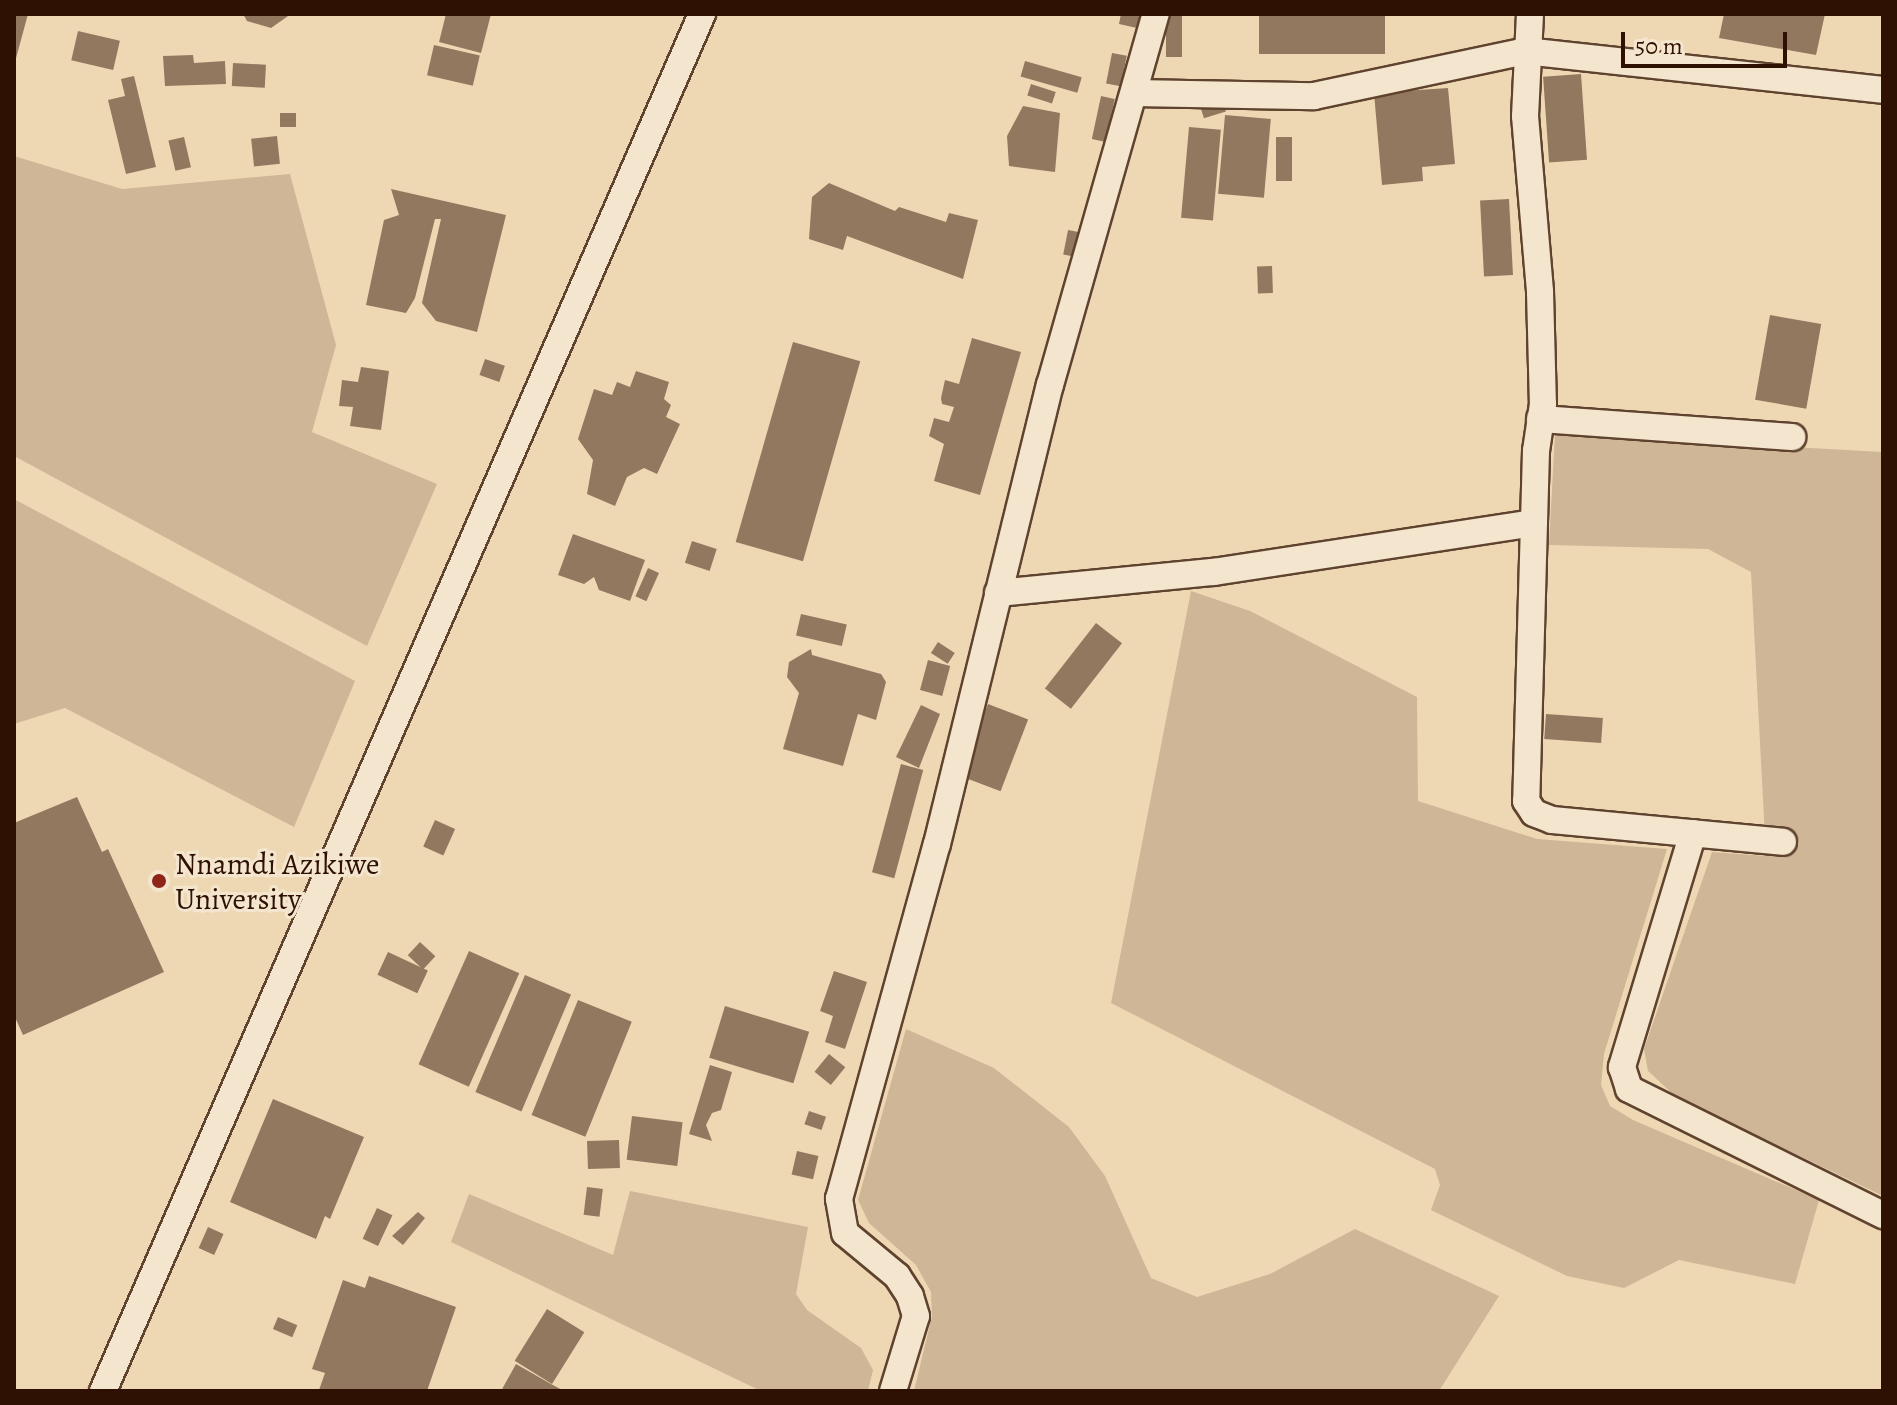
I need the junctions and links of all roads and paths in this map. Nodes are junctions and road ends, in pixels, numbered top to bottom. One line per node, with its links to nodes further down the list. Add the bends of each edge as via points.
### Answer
1 (702, 14): 14 (street)
2 (1156, 14): 6 (street)
3 (1530, 14): 4 (street)
4 (1525, 51): 5 (street); 6 (street, via 1314,96); 7 (street, via 1525,116 1540,292)
5 (1883, 90)
6 (1134, 93): 10 (street)
7 (1540, 419): 8 (street); 9 (street)
8 (1792, 437)
9 (1533, 523): 10 (street, via 1214,572); 11 (street, via 1526,801 1534,813 1552,820)
10 (998, 593): 15 (street, via 937,844 839,1199 845,1233 897,1276 916,1316)
11 (1693, 833): 12 (street); 13 (street, via 1622,1067 1629,1089)
12 (1783, 842)
13 (1883, 1215)
14 (103, 1391)
15 (893, 1391)

